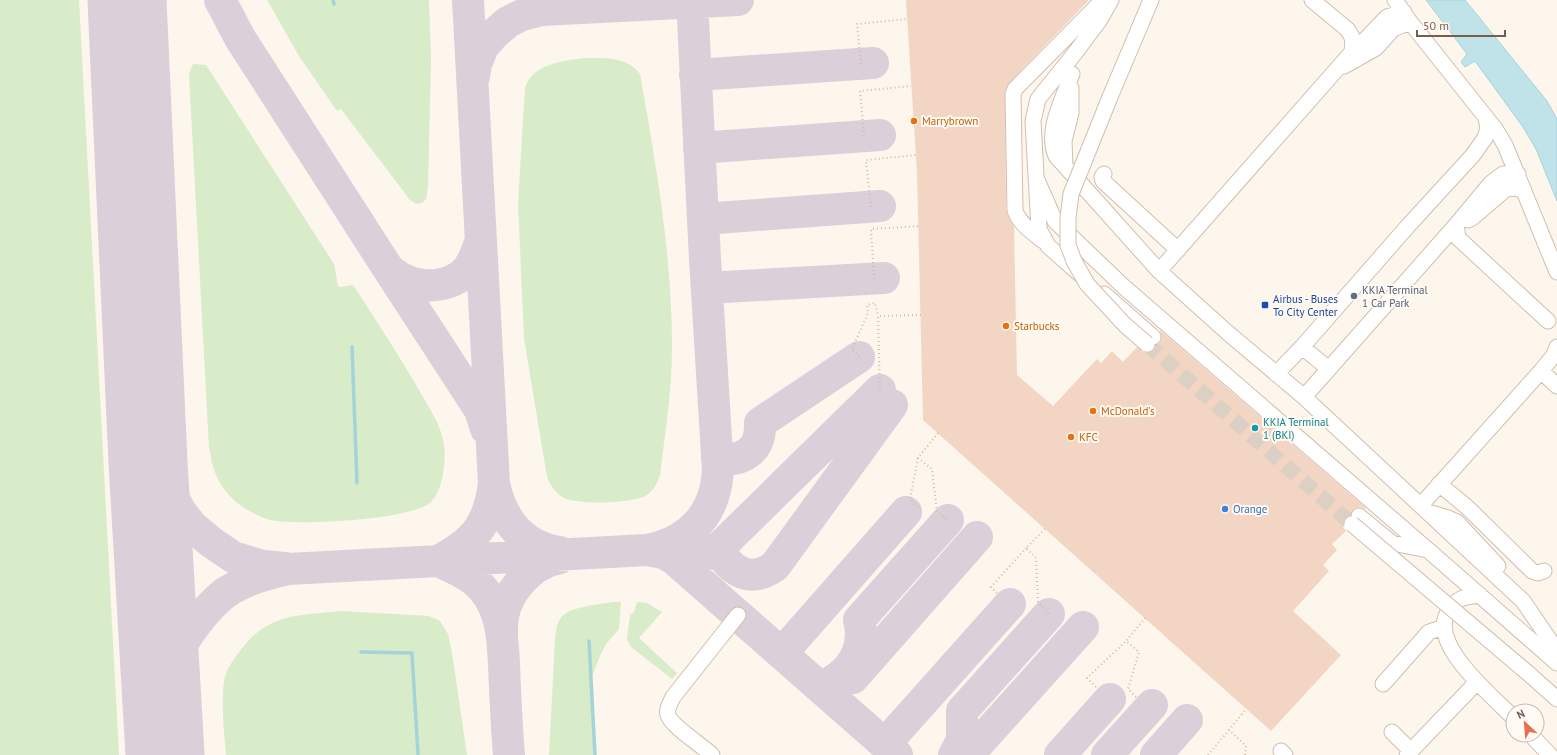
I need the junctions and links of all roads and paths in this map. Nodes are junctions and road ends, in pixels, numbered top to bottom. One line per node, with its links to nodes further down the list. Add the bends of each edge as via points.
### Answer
1 (1108, 0): 23 (street, via 1098,5 1020,83 1013,94 1016,214)
2 (1111, 0): 9 (street)
3 (1151, 0): 23 (street, bridge, via 1071,194 1068,218 1068,245 1074,261 1087,284 1124,325 1150,341)
4 (1312, 0): 8 (street, via 1348,30 1353,39)
5 (1394, 0): 6 (street)
6 (1407, 17): 8 (street, via 1387,17); 11 (street, via 1376,48); 13 (street)
7 (907, 18): 10 (path, via 857,24)
8 (1352, 52): 11 (street)
9 (1075, 53): 18 (street, via 1038,99 1033,121); 25 (street, via 1071,113 1064,141 1065,166)
10 (861, 64)
11 (1336, 70): 24 (street)
12 (911, 86): 14 (path, via 860,91)
13 (1486, 118): 17 (street, via 1505,145); 31 (street, via 1488,128 1485,138 1473,155)
14 (864, 136)
15 (916, 155): 20 (path, via 866,160)
16 (1104, 174): 24 (street, via 1103,182)
17 (1518, 174): 19 (street); 21 (street, via 1503,174 1491,182)
18 (1036, 180): 23 (street, via 1039,229); 48 (street, via 1055,221 1124,287)
19 (1524, 191): 21 (street, via 1516,188 1506,189 1472,218); 26 (street)
20 (871, 207)
21 (1456, 225): 30 (street, via 1458,238); 34 (street)
22 (919, 226): 27 (path, via 870,229)
23 (1048, 246)
24 (1178, 250): 25 (street)
25 (1159, 271): 36 (street)
26 (1557, 272)
27 (874, 279)
28 (921, 314): 29 (path)
29 (878, 316): 33 (path, via 875,303 867,305 868,313 852,349); 38 (path)
30 (1548, 321)
31 (1302, 347): 34 (street); 36 (street)
32 (1556, 352): 35 (street)
33 (859, 357)
34 (1329, 369): 39 (street)
35 (1540, 371): 37 (street); 42 (street)
36 (1276, 374): 39 (street)
37 (1557, 386)
38 (880, 390)
39 (1304, 397): 44 (street)
40 (938, 433): 41 (path)
41 (918, 458): 43 (path, via 910,499); 45 (path, via 932,468 937,512)
42 (1439, 484): 44 (street); 49 (street, via 1467,507 1532,571)
43 (918, 508)
44 (1424, 508): 57 (street, via 1457,522 1498,565)
45 (948, 520)
46 (1045, 529): 47 (path)
47 (1026, 548): 50 (path, via 991,588); 52 (path, via 1036,558 1038,602)
48 (1428, 550): 51 (street); 63 (street, bridge, via 1392,543 1356,520)
49 (1544, 571)
50 (997, 593)
51 (1480, 595): 55 (street, via 1456,601 1444,617); 58 (street)
52 (1049, 614)
53 (738, 615): 70 (street, via 673,697 668,708 668,715 674,723)
54 (1145, 618): 56 (path)
55 (1444, 627): 59 (street, via 1459,663); 60 (street, via 1429,632)
56 (1126, 641): 61 (path, via 1087,678); 62 (path, via 1139,652 1128,689)
57 (1557, 654)
58 (1557, 663)
59 (1477, 682): 65 (street); 69 (street)
60 (1383, 684)
61 (1096, 687)
62 (1136, 697)
63 (1557, 699)
64 (1246, 709): 66 (path)
65 (1505, 709)
66 (1229, 730): 71 (path); 72 (path, via 1246,746)
67 (1392, 732): 69 (street)
68 (1538, 743): 73 (street)
69 (1409, 753)
70 (712, 755)
71 (1208, 755)
72 (1245, 755)
73 (1550, 755)

